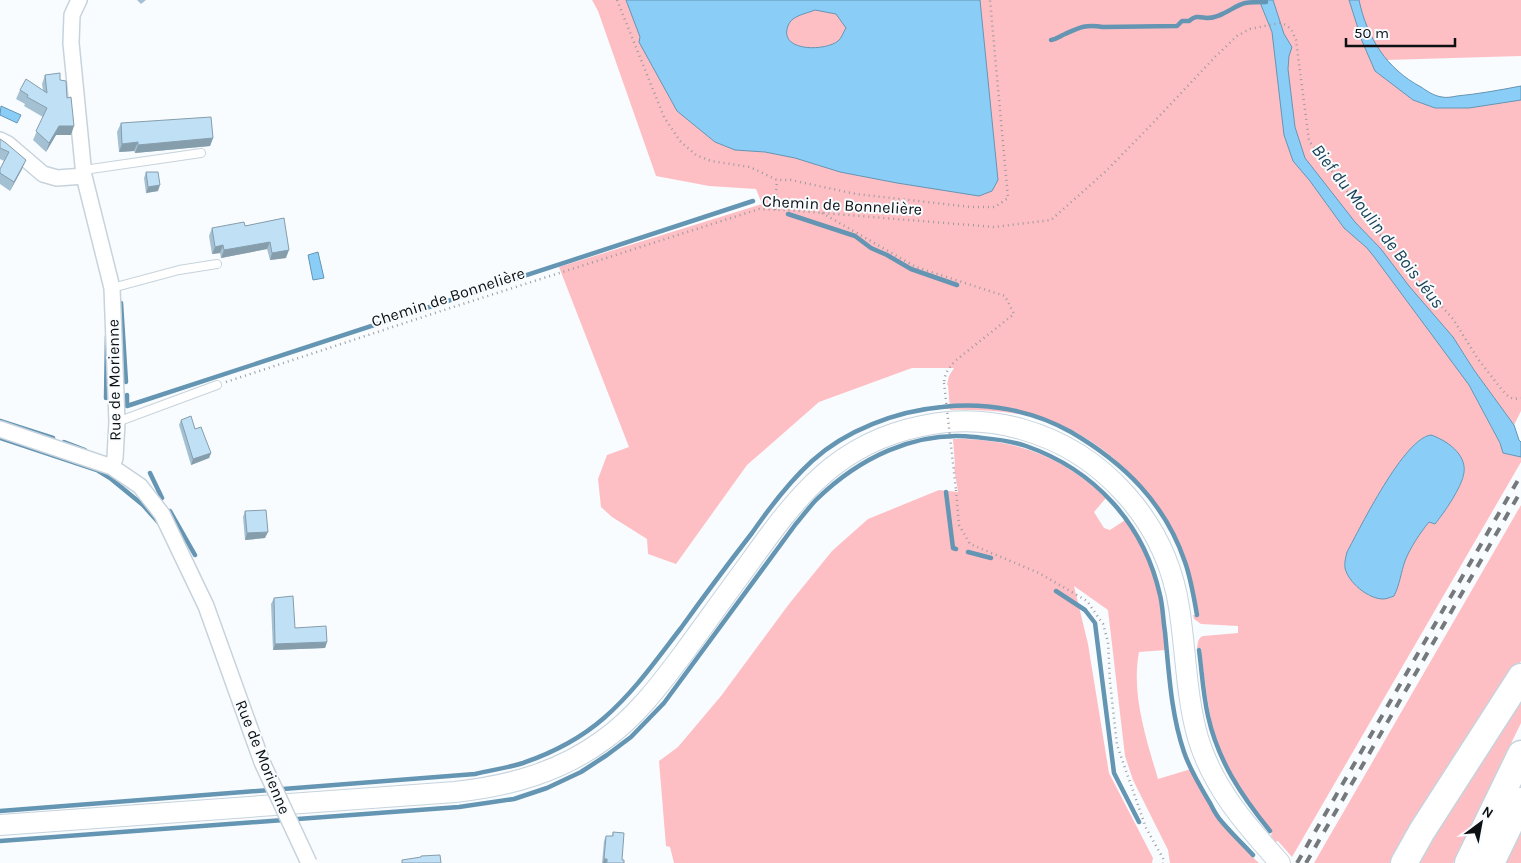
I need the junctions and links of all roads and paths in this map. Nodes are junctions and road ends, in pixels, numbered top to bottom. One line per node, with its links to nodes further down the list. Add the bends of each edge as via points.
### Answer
1 (79, 0): 6 (street, Rue de Morienne, via 72,15 71,43)
2 (617, 0): 7 (path, via 664,117 680,141 696,155 711,161 750,167)
3 (990, 0): 7 (path, via 1008,198 995,207 971,207 856,194)
4 (0, 140): 6 (street, via 43,174 58,178)
5 (201, 153): 6 (lane)
6 (84, 173): 11 (street, Rue de Morienne)
7 (777, 180): 8 (path)
8 (775, 210): 9 (path, Chemin de Bonnelière); 12 (path, Chemin de Bonnelière, via 759,209)
9 (821, 212): 13 (path, Chemin de Bonnelière, via 994,227 1051,220 1105,172 1237,36 1250,28 1280,22 1291,29 1296,40 1309,141 1393,252 1453,319 1502,390 1509,397); 22 (path, bridge, via 916,267 1005,296 1014,314 955,361 944,375 959,525 970,544 1040,573 1087,601 1103,624 1108,642 1117,745 1146,828)
10 (217, 264): 11 (lane, via 178,270)
11 (112, 288): 14 (street, Rue de Morienne)
12 (217, 385): 14 (lane)
13 (1521, 398)
14 (117, 422): 16 (street, Rue de Morienne)
15 (0, 429): 16 (street)
16 (112, 467): 21 (street, Rue de Morienne, bridge, via 140,486 162,514 206,606 262,762)
17 (1521, 677): 24 (highway)
18 (1521, 754): 25 (highway)
19 (1521, 801): 26 (highway)
20 (0, 825): 23 (main road, via 455,792 503,785 545,772 596,745 635,713 671,670 789,510 825,472 853,452 909,428 972,422 1017,428 1072,450 1104,472 1144,517 1156,537 1174,583 1192,709 1206,760 1229,803)
21 (309, 863)
22 (1164, 863)
23 (1280, 863)
24 (1404, 863)
25 (1468, 863)
26 (1491, 863)

